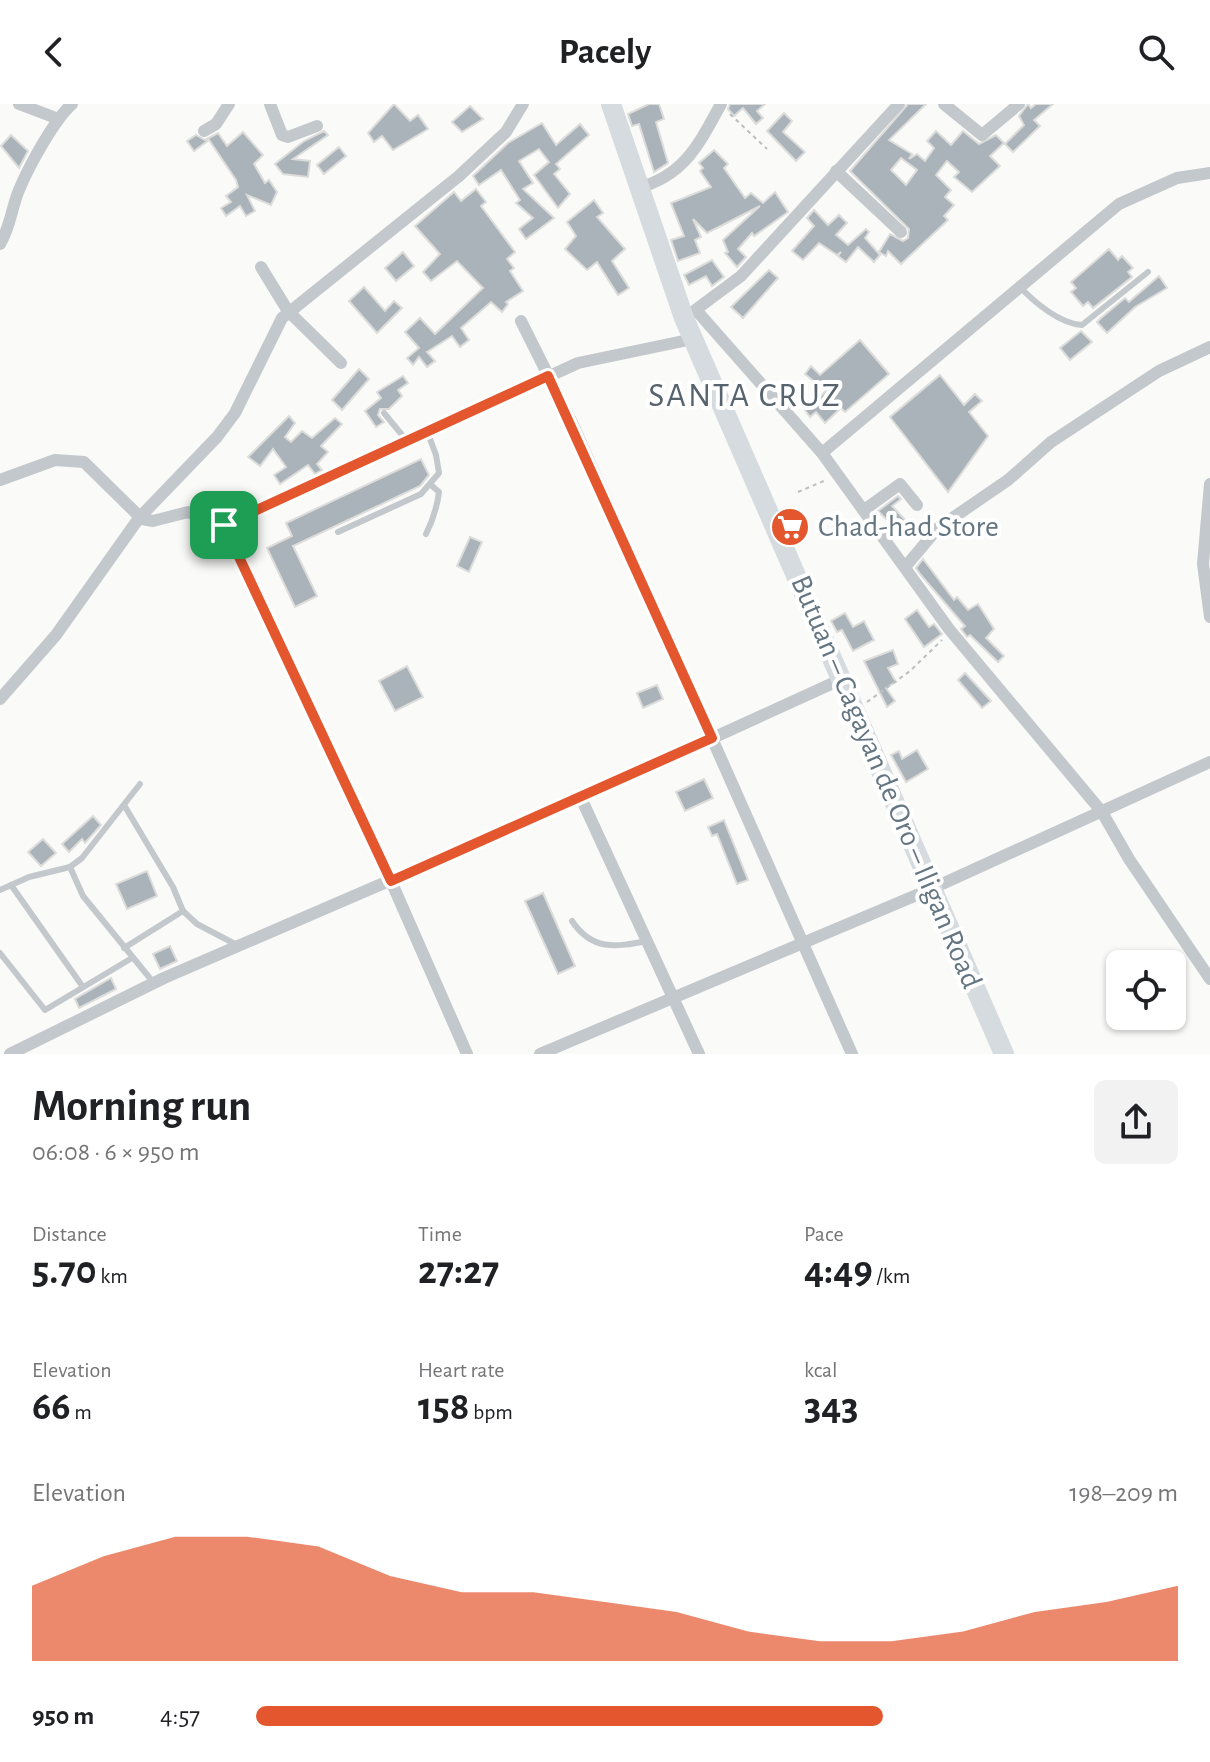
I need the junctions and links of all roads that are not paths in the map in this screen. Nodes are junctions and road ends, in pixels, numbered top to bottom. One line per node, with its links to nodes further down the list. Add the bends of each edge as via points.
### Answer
1 (19, 104): 11 (street)
2 (72, 104): 11 (street)
3 (229, 104): 13 (street, via 216,124)
4 (270, 104): 12 (street, via 282,135)
5 (523, 104): 22 (street, via 506,132 459,176)
6 (899, 104): 14 (street)
7 (944, 104): 8 (street, via 982,135)
8 (1019, 104)
9 (611, 105): 16 (highway, Butuan – Cagayan de Oro – Iligan Road)
10 (720, 105): 16 (street, via 678,169)
11 (56, 118): 18 (street, via 20,188)
12 (317, 126)
13 (204, 131)
14 (836, 171): 17 (street); 23 (street, via 741,276)
15 (1210, 173): 21 (street, via 1177,178 1119,204)
16 (638, 188): 23 (highway, Butuan – Cagayan de Oro – Iligan Road)
17 (901, 232)
18 (0, 244)
19 (261, 267): 22 (street)
20 (1148, 272): 21 (lane, via 1082,325 1052,313)
21 (1019, 286): 32 (street)
22 (288, 311): 27 (street); 38 (street, via 235,413)
23 (690, 314): 25 (highway, Butuan – Cagayan de Oro – Iligan Road); 32 (street)
24 (521, 321): 28 (street)
25 (693, 339): 28 (street, via 578,363); 44 (highway, Butuan – Cagayan de Oro – Iligan Road)
26 (1210, 347): 42 (street, via 1159,371 1051,442 1008,480 938,528)
27 (341, 363)
28 (548, 376): 30 (street); 46 (street)
29 (384, 413): 31 (lane)
30 (427, 431): 31 (street); 35 (lane, via 439,473)
31 (407, 441): 39 (street)
32 (822, 453): 37 (street)
33 (0, 480): 38 (street, via 55,460 84,462)
34 (1210, 484): 43 (street, via 1203,564)
35 (431, 485): 40 (lane); 41 (lane, via 439,492)
36 (917, 505): 37 (street, via 900,484)
37 (864, 510): 42 (street)
38 (139, 518): 39 (street, via 153,521 188,512); 45 (street, via 56,635)
39 (224, 525): 53 (street)
40 (338, 532)
41 (426, 534)
42 (906, 566): 51 (street, via 949,629)
43 (1210, 617)
44 (842, 679): 46 (street); 55 (highway, Butuan – Cagayan de Oro – Iligan Road)
45 (0, 699)
46 (712, 738): 49 (street); 60 (street)
47 (1210, 762): 51 (street)
48 (140, 784): 50 (lane)
49 (581, 798): 53 (street); 59 (street)
50 (124, 805): 52 (lane); 57 (lane)
51 (1102, 812): 55 (street); 65 (street)
52 (70, 867): 54 (lane); 62 (lane, via 83,896)
53 (391, 881): 61 (street); 70 (street)
54 (11, 885): 56 (lane); 67 (lane)
55 (931, 889): 60 (street); 74 (highway, Butuan – Cagayan de Oro – Iligan Road)
56 (0, 890)
57 (183, 911): 61 (lane); 62 (lane)
58 (572, 921): 59 (lane, via 583,937 602,944)
59 (648, 941): 68 (street)
60 (802, 943): 68 (street); 73 (street)
61 (239, 946): 66 (street)
62 (124, 948): 64 (lane)
63 (0, 953): 67 (lane, via 45,1010)
64 (132, 958): 66 (lane); 67 (lane)
65 (1210, 979)
66 (154, 983): 69 (street)
67 (83, 987)
68 (674, 997): 71 (street); 72 (street)
69 (10, 1054)
70 (467, 1054)
71 (540, 1054)
72 (699, 1054)
73 (852, 1054)
74 (1004, 1054)

